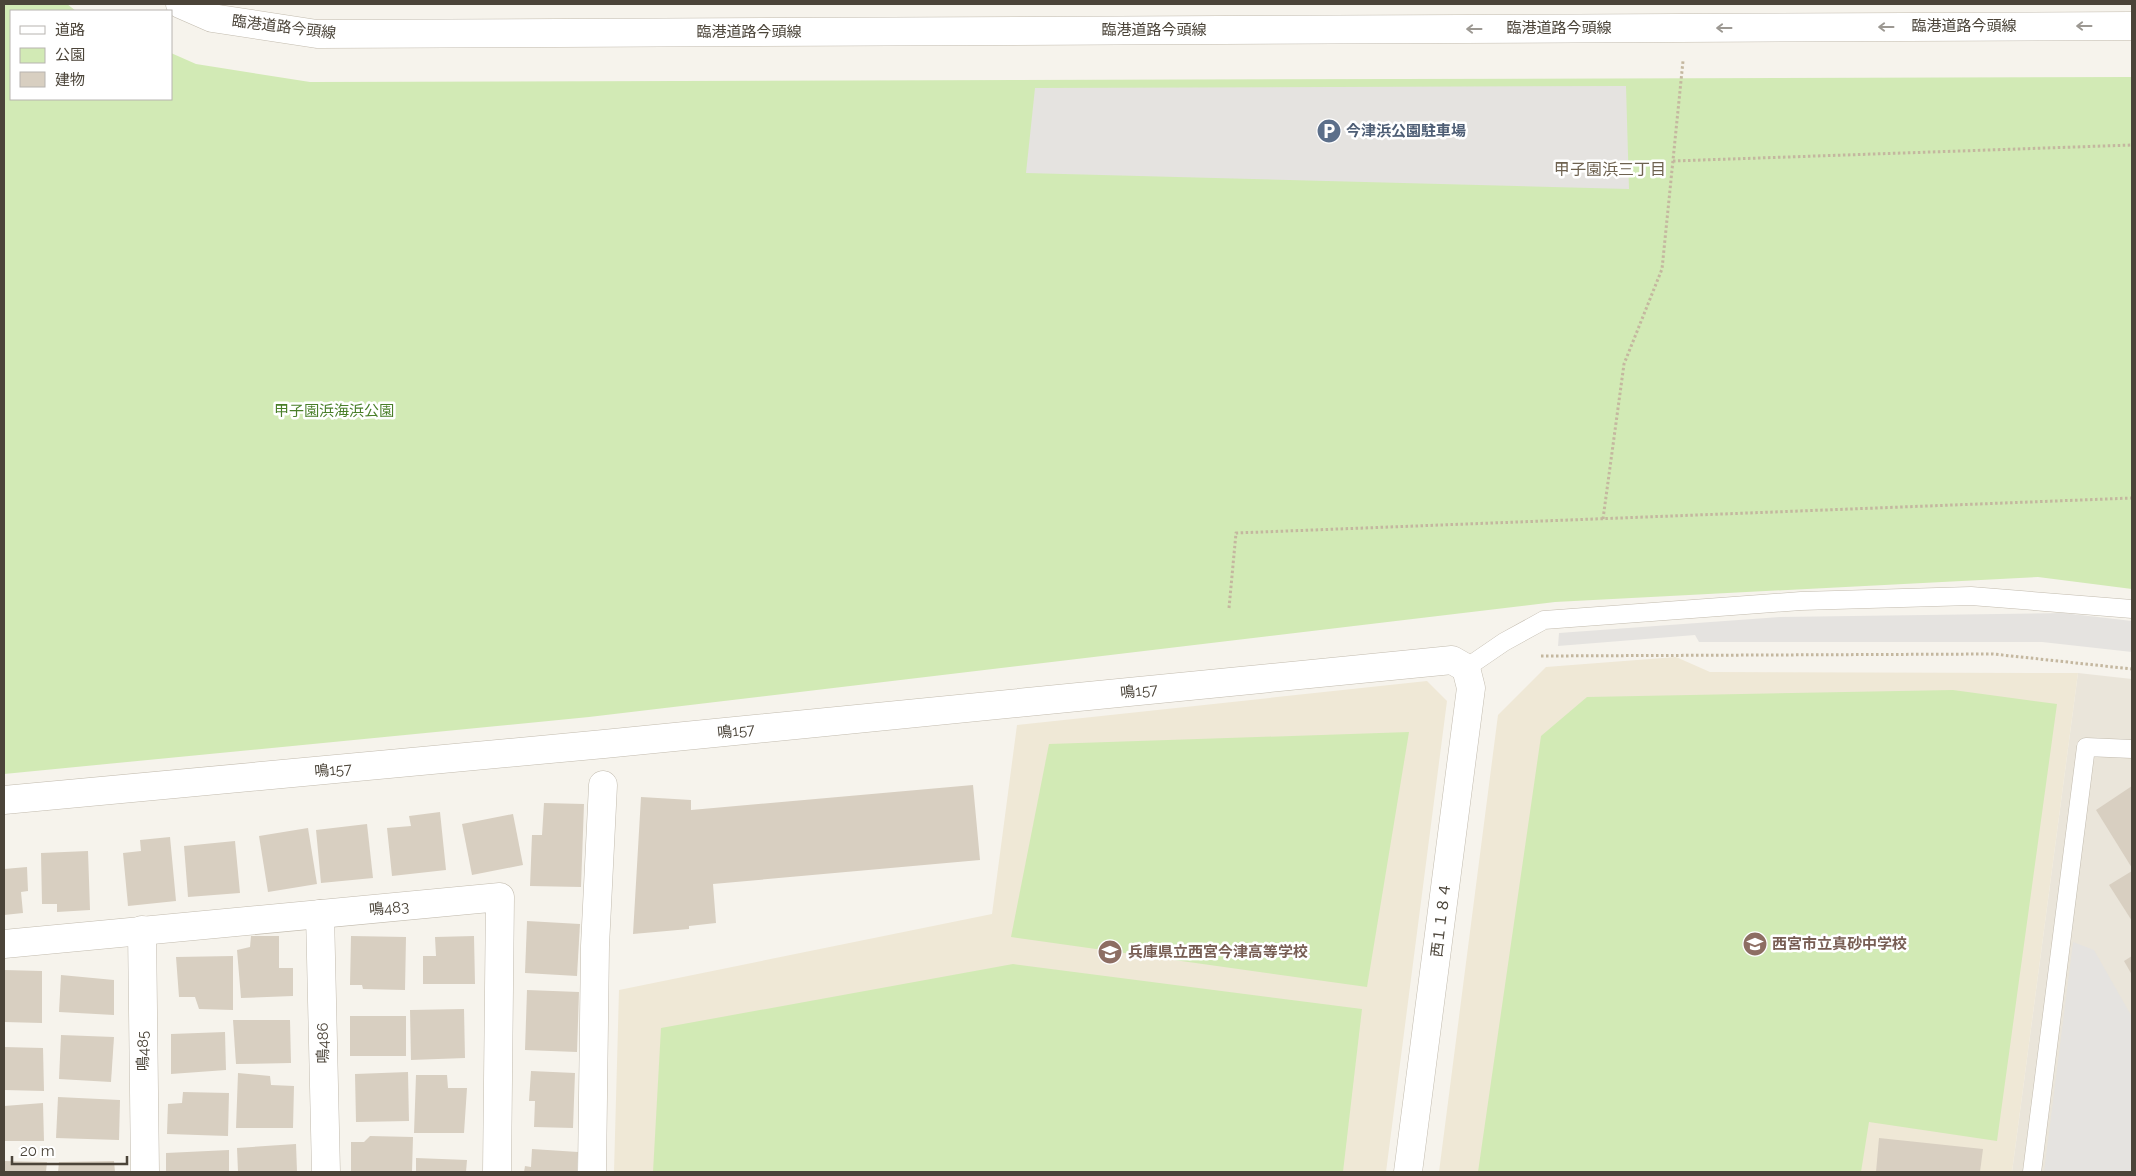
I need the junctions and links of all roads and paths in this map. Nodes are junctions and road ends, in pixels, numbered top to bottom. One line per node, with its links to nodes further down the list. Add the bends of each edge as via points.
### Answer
1 (180, 4): 3 (street, 臨港道路今頭線, one-way to 1, via 317,34 212,18)
2 (2132, 26): 3 (street, 臨港道路今頭線, one-way to 3)
3 (1687, 28): 5 (path)
4 (2132, 145): 5 (path)
5 (1673, 161): 7 (path, via 1662,269 1624,364)
6 (2132, 498): 7 (path)
7 (1603, 518): 8 (path, via 1236,533)
8 (1229, 608)
9 (2132, 609): 10 (lane, via 1971,596 1801,601 1544,620)
10 (1504, 642): 11 (lane); 12 (path, via 1530,656 1993,654)
11 (1466, 668): 15 (street, 鳴157, via 1452,660); 23 (street, 西１１８４, via 1471,688)
12 (2132, 669)
13 (2132, 749): 24 (lane, via 2086,747)
14 (603, 785): 22 (street, via 595,946)
15 (4, 800)
16 (320, 914): 17 (street, 鳴483); 20 (street, 鳴486); 21 (street, 鳴483, via 500,897)
17 (142, 930): 18 (street, 鳴483); 19 (street, 鳴485)
18 (4, 944)
19 (145, 1172)
20 (326, 1172)
21 (497, 1172)
22 (592, 1172)
23 (1408, 1172)
24 (2032, 1172)

